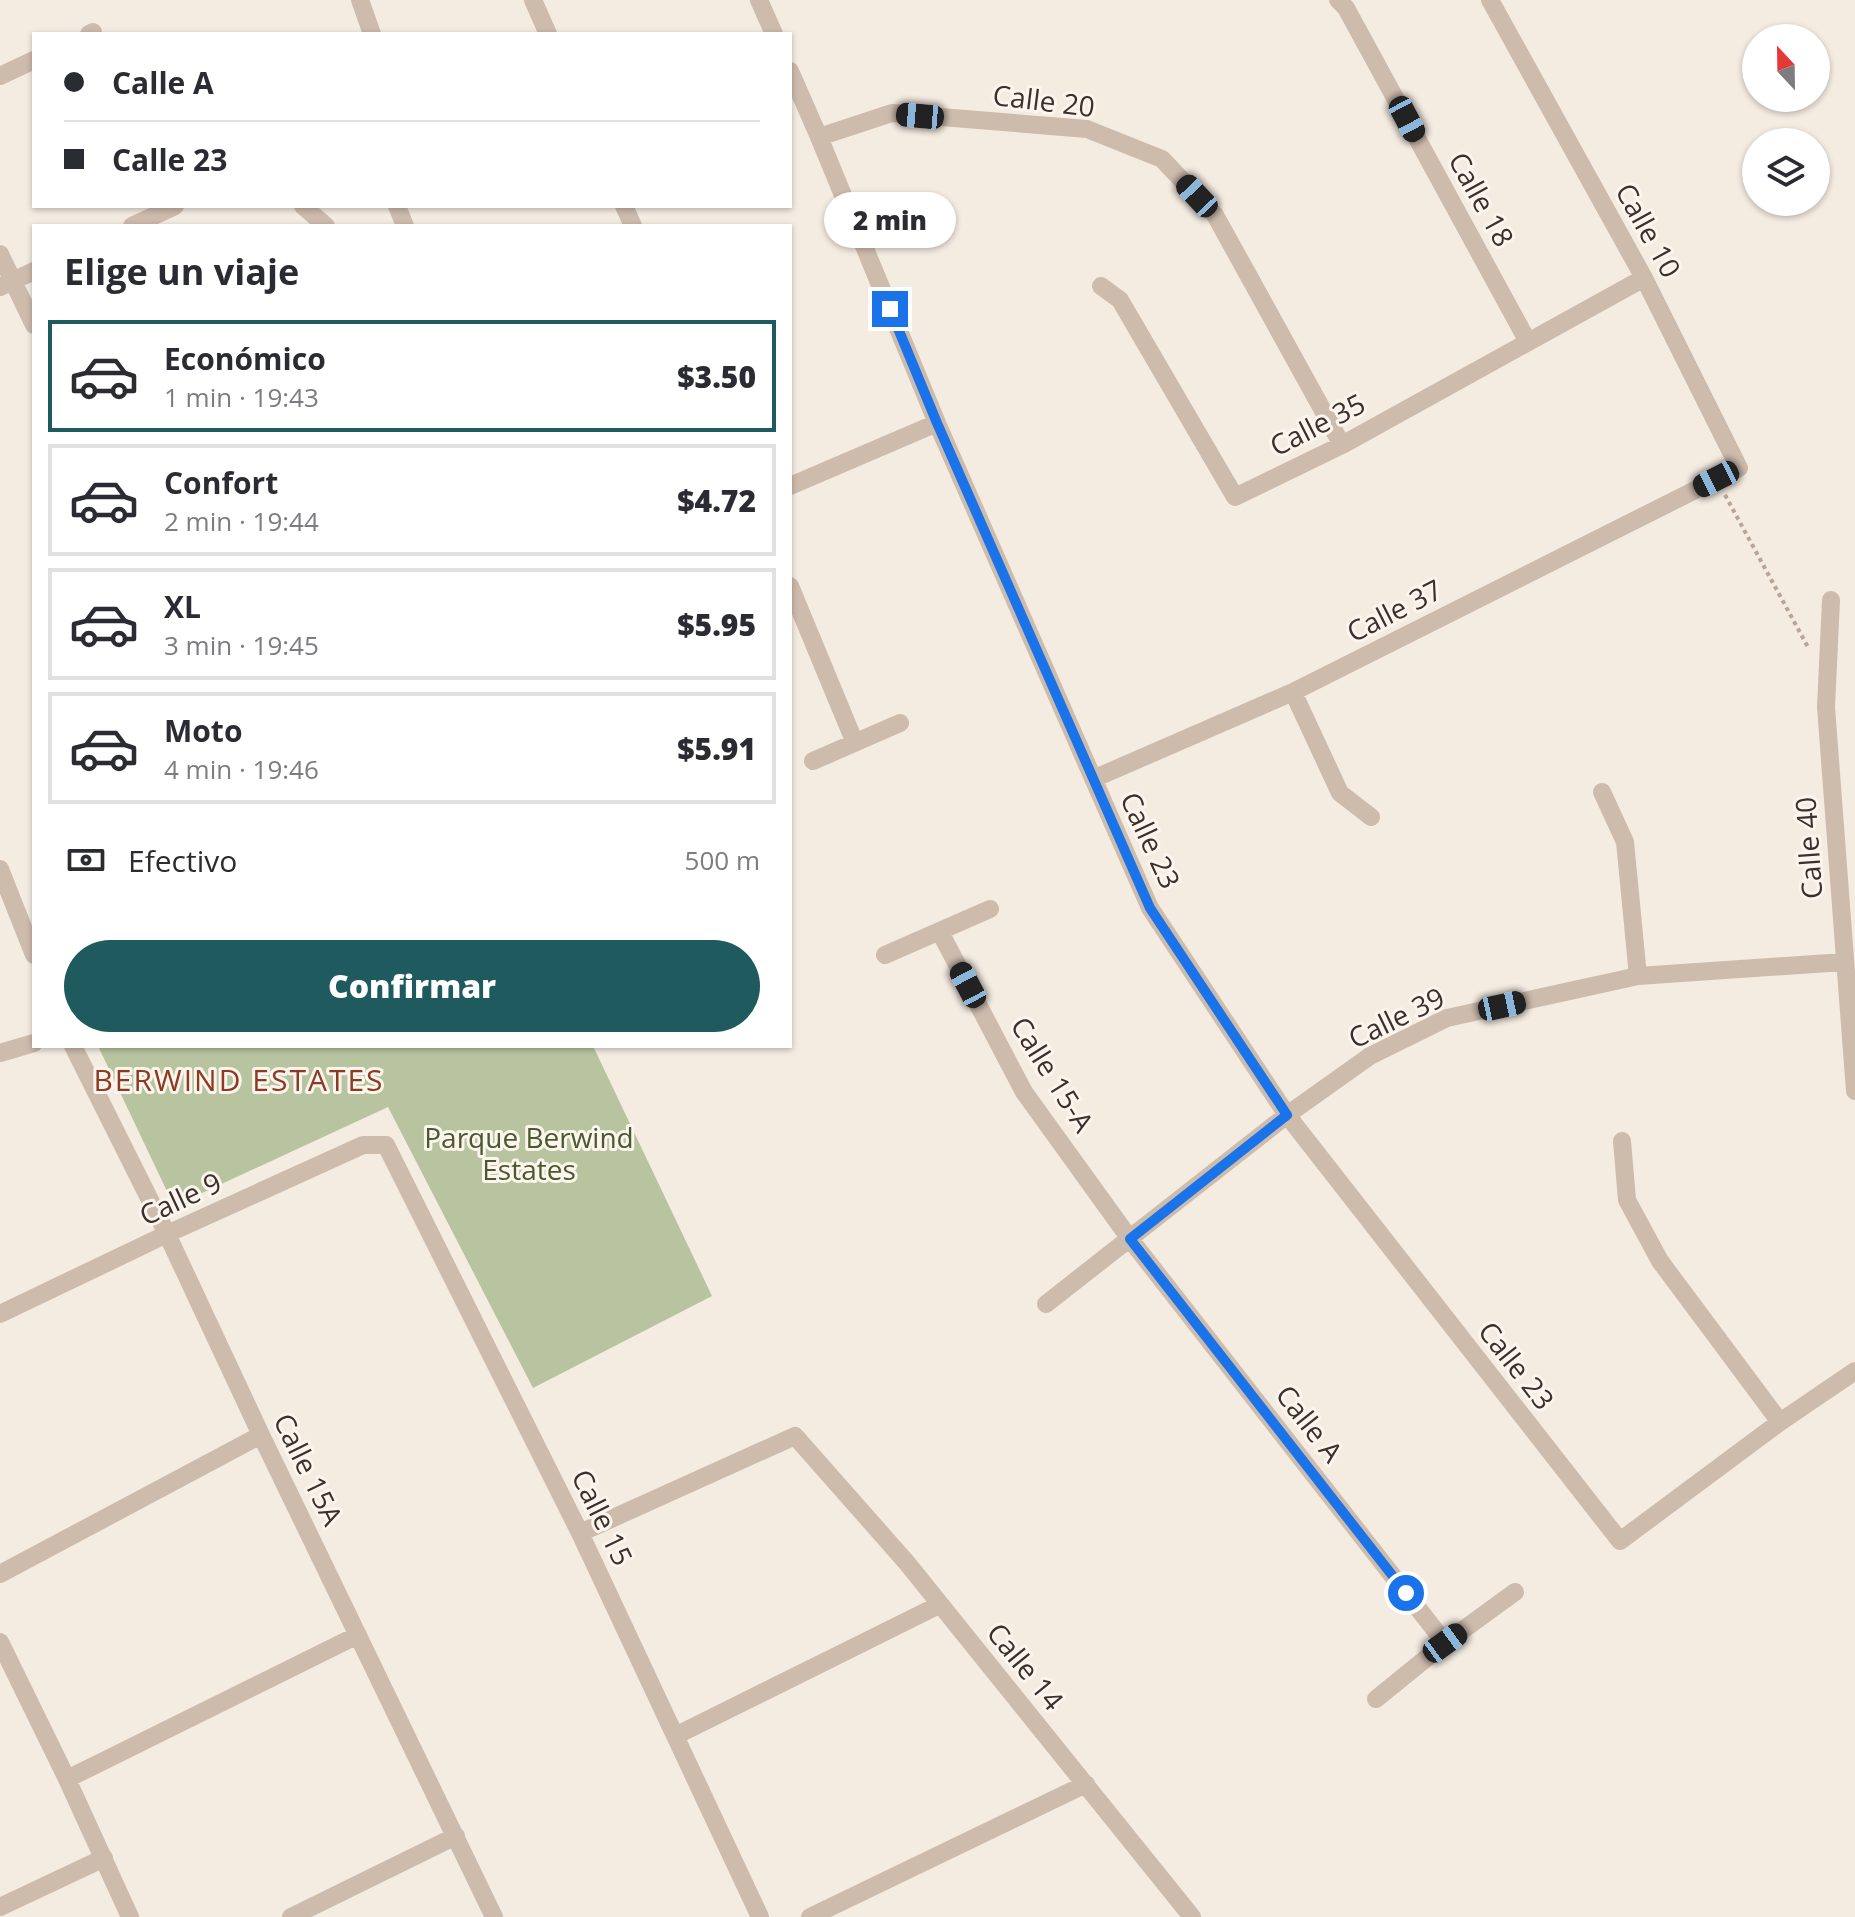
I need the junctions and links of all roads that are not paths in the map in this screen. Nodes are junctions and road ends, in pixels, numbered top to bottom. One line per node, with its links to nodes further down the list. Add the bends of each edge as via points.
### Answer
1 (360, 0): 6 (street)
2 (533, 0): 7 (street)
3 (759, 0): 8 (street)
4 (1338, 0): 23 (street, Calle 18)
5 (1490, 0): 19 (street, Calle 10)
6 (371, 32)
7 (547, 32)
8 (773, 32)
9 (32, 61): 10 (street)
10 (0, 76)
11 (792, 76): 12 (street, Calle 23)
12 (819, 137): 24 (street, Calle 23); 25 (street, Calle 20, via 892,113 1087,129 1162,159 1215,215)
13 (171, 208): 15 (street)
14 (305, 208): 16 (street)
15 (136, 224)
16 (324, 224)
17 (0, 254): 20 (street)
18 (32, 272): 20 (street)
19 (1644, 278): 23 (street, Calle 35); 26 (street, Calle 10, via 1739,468)
20 (6, 284): 22 (street)
21 (1101, 286): 25 (street, Calle 35, via 1120,300 1235,497)
22 (32, 322)
23 (1528, 342): 25 (street, Calle 35)
24 (937, 423): 27 (street); 34 (street, Calle 23)
25 (1342, 445)
26 (1716, 479): 30 (street, Calle 37)
27 (792, 485)
28 (792, 591): 32 (street)
29 (1831, 600): 42 (street, Calle 40, via 1826,707)
30 (1293, 692): 34 (street, Calle 37); 36 (street, via 1340,793)
31 (900, 723): 32 (street)
32 (855, 743): 33 (street)
33 (813, 761)
34 (1093, 779): 48 (street, Calle 23, via 1150,908)
35 (1602, 792): 43 (street, via 1625,842)
36 (1371, 817)
37 (0, 869): 40 (street)
38 (990, 909): 39 (street)
39 (940, 932): 41 (street); 52 (street, Calle 15-A, via 1024,1092)
40 (32, 950)
41 (885, 955)
42 (1844, 962): 43 (street, Calle 39); 47 (street, Calle 40)
43 (1638, 976): 48 (street, Calle 39, via 1447,1018 1370,1056)
44 (32, 1044): 46 (street)
45 (74, 1048): 51 (street, Calle 15A)
46 (0, 1053)
47 (1855, 1091)
48 (1287, 1115): 52 (street, Calle 39); 56 (street, Calle 23, via 1620,1541)
49 (1622, 1141): 56 (street, via 1627,1200 1660,1261)
50 (386, 1145): 51 (street, Calle 9, via 363,1145); 58 (street, Calle 15)
51 (167, 1234): 54 (street, Calle 9); 57 (street, Calle 15A)
52 (1130, 1239): 53 (street, Calle 39); 64 (street, Calle A)
53 (1046, 1304)
54 (0, 1314)
55 (1855, 1371): 56 (street)
56 (1780, 1422)
57 (261, 1435): 59 (street); 62 (street, Calle 15A)
58 (580, 1533): 61 (street, Calle 14, via 795,1436); 66 (street, Calle 15)
59 (0, 1574)
60 (1515, 1592): 64 (street)
61 (939, 1605): 66 (street); 68 (street, Calle 14)
62 (358, 1635): 67 (street); 69 (street, Calle 15A)
63 (0, 1642): 67 (street)
64 (1445, 1643): 65 (street)
65 (1376, 1699)
66 (675, 1736): 75 (street, Calle 15)
67 (67, 1779): 70 (street)
68 (1086, 1784): 76 (street); 77 (street, Calle 14)
69 (456, 1836): 73 (street); 74 (street, Calle 15A)
70 (104, 1858): 71 (street); 72 (street)
71 (0, 1907)
72 (130, 1917)
73 (291, 1917)
74 (494, 1917)
75 (760, 1917)
76 (810, 1917)
77 (1192, 1917)

